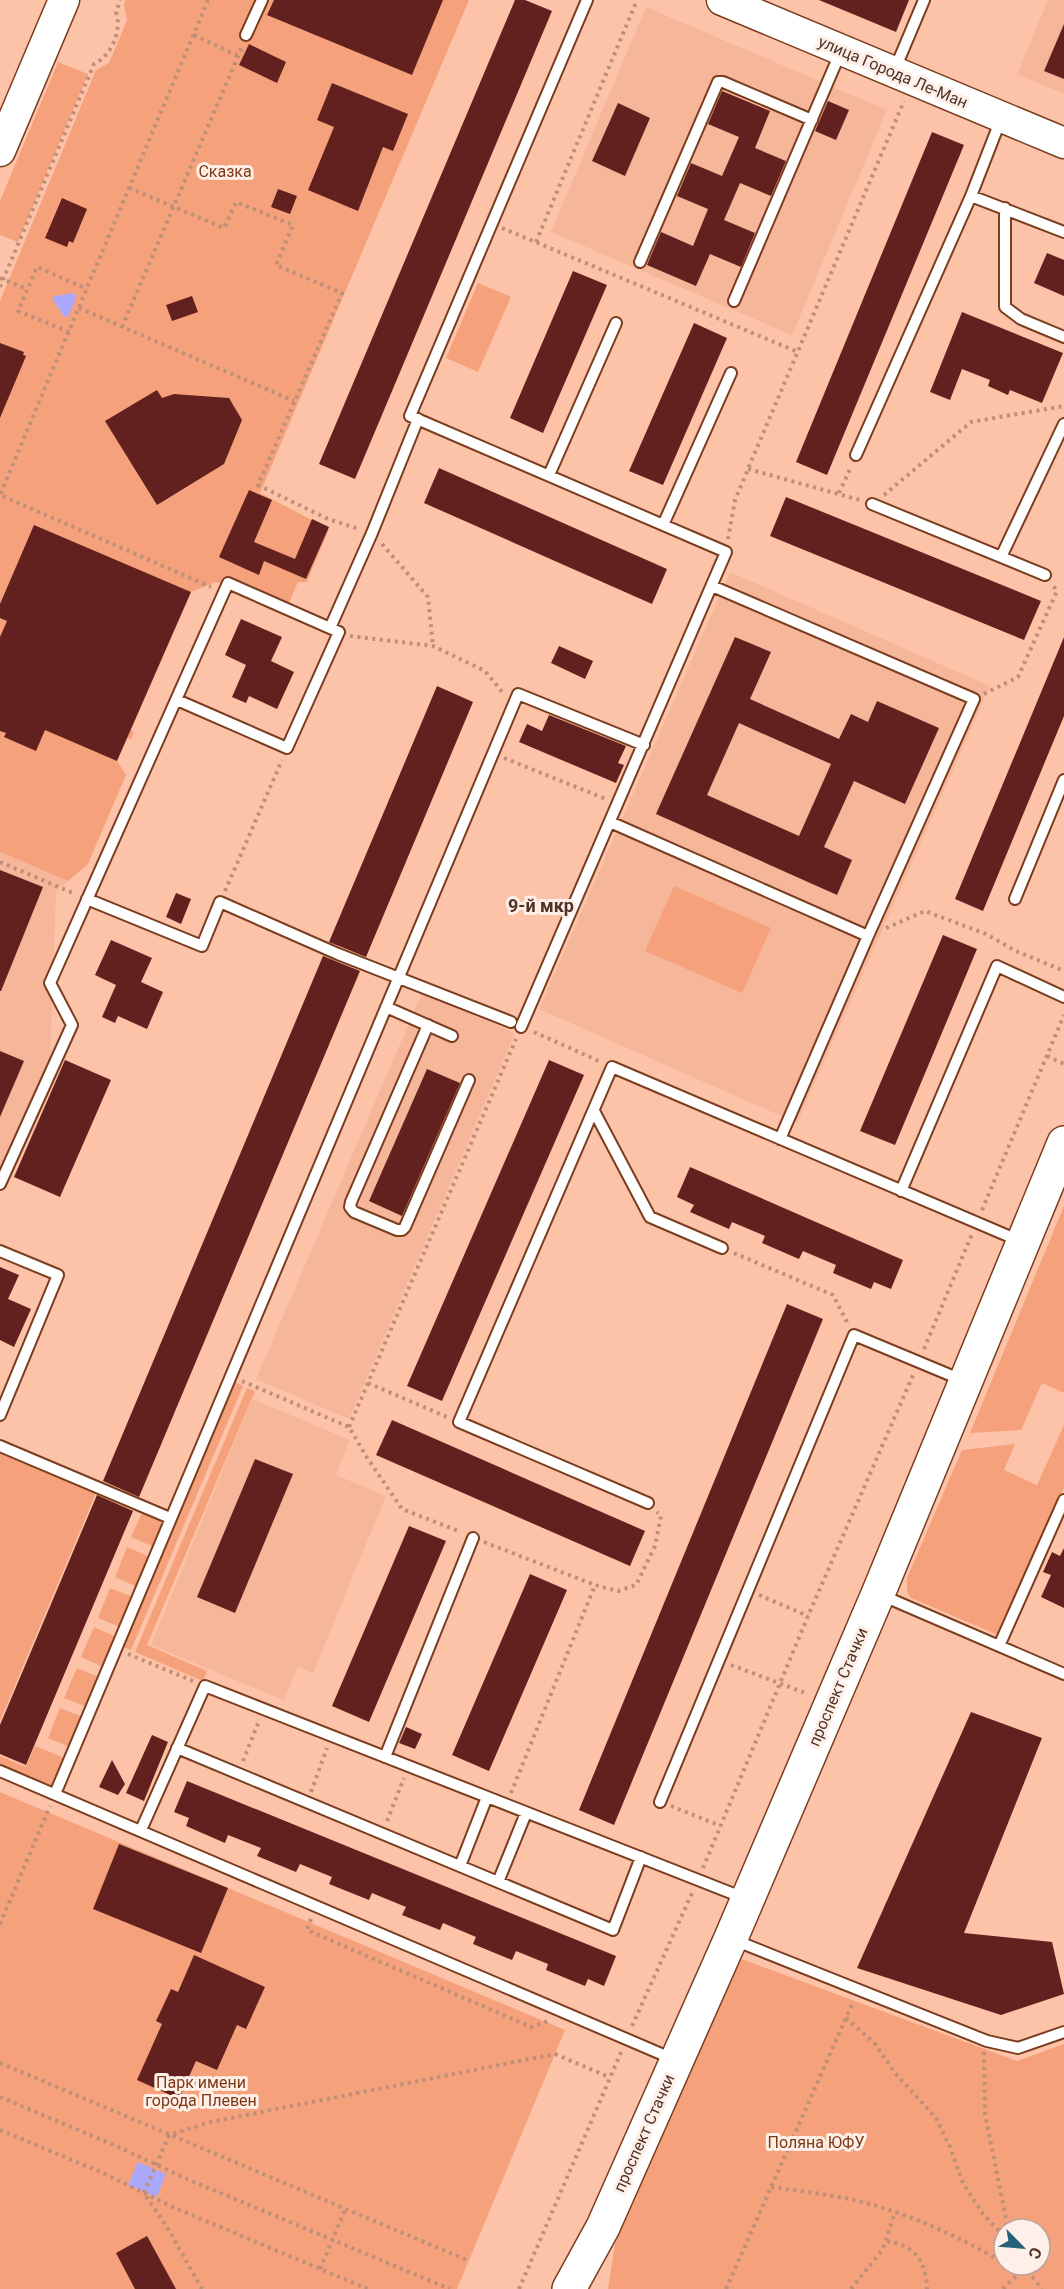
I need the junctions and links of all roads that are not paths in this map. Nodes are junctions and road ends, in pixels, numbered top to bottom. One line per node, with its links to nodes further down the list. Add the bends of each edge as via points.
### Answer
1 (64, 0): 12 (street)
2 (262, 0): 6 (lane)
3 (587, 0): 21 (lane, via 410,416)
4 (722, 0): 7 (street, улица Города Ле-Ман)
5 (924, 0): 8 (lane)
6 (246, 35)
7 (841, 51): 8 (street, улица Города Ле-Ман); 10 (lane)
8 (900, 85): 9 (street, улица Города Ле-Ман)
9 (1002, 117): 11 (street, улица Города Ле-Ман); 13 (lane)
10 (812, 120): 16 (lane, via 718,82); 17 (lane)
11 (1064, 143)
12 (0, 151)
13 (971, 196): 14 (lane); 23 (lane)
14 (1005, 208): 15 (lane); 19 (lane, via 1005,307 1021,319)
15 (1064, 232)
16 (640, 262)
17 (734, 301)
18 (616, 323): 24 (lane)
19 (1064, 337)
20 (731, 373): 26 (lane)
21 (418, 419): 24 (lane); 30 (lane)
22 (1064, 423): 27 (lane)
23 (856, 455)
24 (549, 475): 26 (lane)
25 (872, 504): 27 (lane)
26 (663, 525): 29 (lane, via 726,552)
27 (1001, 557): 28 (lane)
28 (1045, 575)
29 (712, 586): 32 (lane); 37 (lane, via 974,699)
30 (335, 630): 31 (lane, via 228,583); 31 (lane, via 287,748)
31 (177, 700): 35 (lane)
32 (644, 745): 34 (lane); 38 (lane, via 518,694)
33 (1064, 780): 36 (lane)
34 (610, 822): 37 (lane); 38 (lane, via 516,1024)
35 (87, 899): 38 (lane, via 202,946 220,902); 47 (lane, via 50,983 72,1025)
36 (1015, 899)
37 (868, 936): 45 (lane)
38 (398, 977): 40 (lane)
39 (1064, 997): 48 (lane, via 997,966)
40 (386, 1007): 41 (lane); 57 (lane)
41 (428, 1025): 42 (lane); 43 (lane, via 351,1202 354,1212 397,1230 405,1227)
42 (452, 1036)
43 (469, 1080)
44 (594, 1111): 45 (lane, via 612,1067); 50 (lane, via 650,1217); 56 (lane, via 459,1422)
45 (780, 1139): 48 (lane)
46 (1064, 1143): 49 (main road, проспект Стачки)
47 (0, 1184)
48 (902, 1191): 49 (lane)
49 (1023, 1243): 52 (main road, проспект Стачки)
50 (722, 1248)
51 (0, 1251): 53 (lane, via 58,1275)
52 (965, 1381): 59 (main road, проспект Стачки); 67 (lane, via 854,1335)
53 (0, 1414)
54 (0, 1446): 57 (lane)
55 (1064, 1500): 60 (lane)
56 (648, 1503)
57 (170, 1518): 65 (lane)
58 (474, 1538): 63 (lane)
59 (878, 1594): 60 (lane); 73 (main road, проспект Стачки)
60 (999, 1646): 61 (lane)
61 (1062, 1669)
62 (177, 1748): 63 (lane, via 205,1686); 69 (lane); 71 (lane)
63 (385, 1757): 66 (lane)
64 (0, 1771): 65 (lane)
65 (55, 1794): 69 (lane)
66 (487, 1797): 68 (lane); 71 (lane)
67 (660, 1802)
68 (526, 1813): 70 (lane); 72 (lane)
69 (141, 1830): 76 (lane)
70 (641, 1857): 72 (lane, via 613,1930); 73 (lane)
71 (460, 1866): 72 (lane)
72 (498, 1882)
73 (747, 1899): 74 (main road, проспект Стачки)
74 (730, 1938): 75 (lane, via 987,2040 1018,2048); 76 (main road, проспект Стачки)
75 (1064, 2032)
76 (676, 2061): 77 (main road, проспект Стачки)
77 (603, 2227): 78 (main road, проспект Стачки); 79 (main road, проспект Стачки)
78 (569, 2289)
79 (590, 2289)

